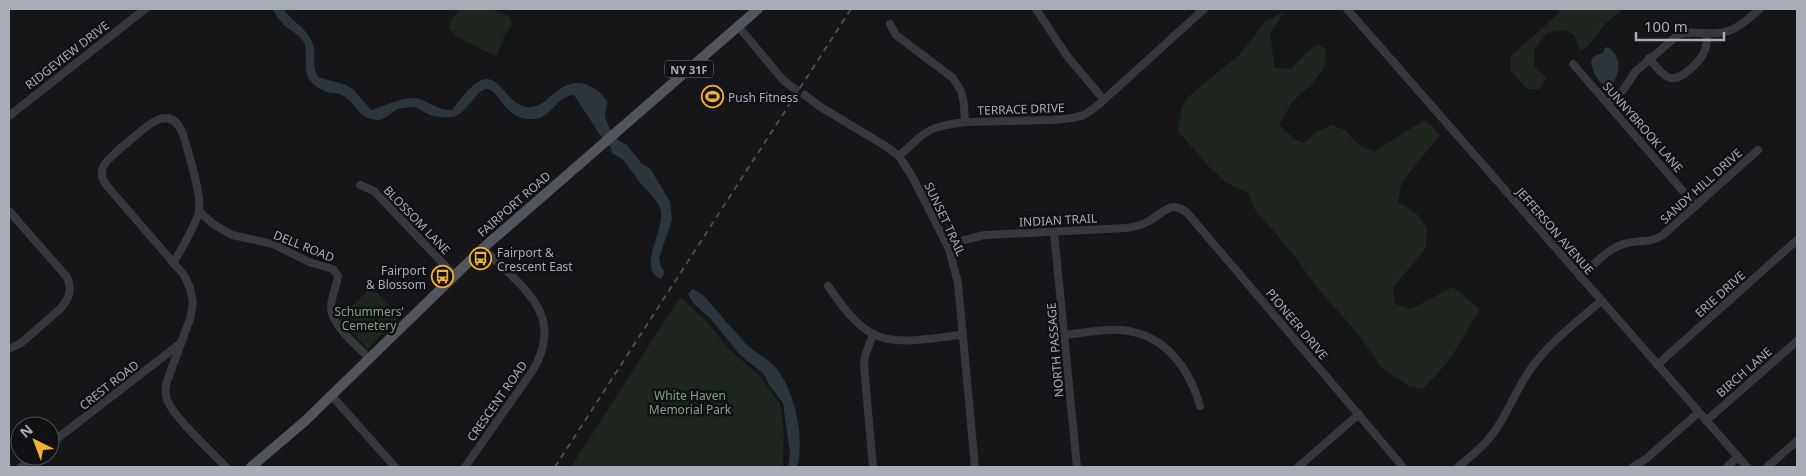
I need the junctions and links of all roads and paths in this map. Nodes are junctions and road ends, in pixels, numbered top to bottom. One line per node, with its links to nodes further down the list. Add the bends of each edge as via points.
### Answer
1 (758, 9): 8 (main road, FAIRPORT ROAD / NY 31F)
2 (1036, 9): 14 (street)
3 (1204, 9): 14 (street, TERRACE DRIVE)
4 (1347, 9): 31 (street, JEFFERSON AVENUE)
5 (1760, 9): 9 (street, via 1736,29)
6 (141, 10): 16 (street, RIDGEVIEW DRIVE)
7 (890, 24): 17 (street, via 896,35 953,78 964,104)
8 (738, 26): 12 (street); 27 (main road, FAIRPORT ROAD / NY 31F)
9 (1707, 34): 10 (street, via 1685,32); 10 (street, via 1701,59 1681,76 1672,79 1664,76)
10 (1649, 58): 15 (street)
11 (1573, 64): 15 (street, SUNNYBROOK LANE)
12 (792, 87)
13 (804, 95): 19 (street, SUNSET TRAIL)
14 (1104, 100): 17 (street, TERRACE DRIVE, via 1084,115 1072,118)
15 (1608, 104): 21 (street, SUNNYBROOK LANE)
16 (9, 116)
17 (965, 122): 19 (street, TERRACE DRIVE, via 932,129)
18 (1758, 150): 21 (street, SANDY HILL DRIVE)
19 (899, 156): 28 (street, SUNSET TRAIL)
20 (360, 185): 30 (street, BLOSSOM LANE, via 374,191)
21 (1695, 205): 31 (street, SANDY HILL DRIVE, via 1659,238 1616,247)
22 (1166, 209): 25 (street, INDIAN TRAIL, via 1142,224 1126,228); 45 (street, PIONEER DRIVE, via 1174,206 1190,216)
23 (9, 211): 39 (street, via 67,277 71,289 60,309 21,343)
24 (199, 211): 29 (street); 29 (street, via 183,134 170,119 152,122 103,165 104,183); 40 (street, DELL ROAD, via 232,235 273,244 309,262 333,269 338,276 332,317)
25 (1054, 232): 28 (street, INDIAN TRAIL, via 985,235 964,240); 36 (street, NORTH PASSAGE)
26 (1797, 240): 41 (street, ERIE DRIVE)
27 (483, 248): 30 (main road, FAIRPORT ROAD / NY 31F); 53 (street, CRESCENT ROAD, via 538,307 545,324 545,339 533,370)
28 (949, 249): 35 (street, SUNSET TRAIL, via 958,282)
29 (173, 263): 38 (street, via 188,282 193,303)
30 (454, 276): 40 (main road, FAIRPORT ROAD / NY 31F)
31 (1580, 277): 33 (street, JEFFERSON AVENUE)
32 (828, 286): 34 (street, via 849,314)
33 (1601, 301): 41 (street, JEFFERSON AVENUE); 59 (street, via 1539,358 1491,436)
34 (873, 334): 35 (street, via 906,340); 54 (street, via 864,366)
35 (962, 335): 55 (street, SUNSET TRAIL)
36 (1064, 335): 43 (street, via 1119,330 1156,342 1170,351 1183,366); 56 (street, NORTH PASSAGE)
37 (1797, 341): 46 (street, BIRCH LANE)
38 (181, 343): 47 (street, CREST ROAD); 51 (street, via 165,386 166,399 182,421)
39 (9, 349)
40 (370, 359): 42 (main road, FAIRPORT ROAD / NY 31F)
41 (1657, 365): 44 (street, JEFFERSON AVENUE)
42 (332, 396): 50 (main road, FAIRPORT ROAD / NY 31F); 52 (street)
43 (1200, 406)
44 (1698, 412): 46 (street, JEFFERSON AVENUE); 60 (street, via 1646,459)
45 (1359, 414): 57 (street); 58 (street, PIONEER DRIVE)
46 (1706, 421): 49 (street, JEFFERSON AVENUE)
47 (60, 436)
48 (1797, 440): 63 (street)
49 (1738, 458): 61 (street); 62 (street, JEFFERSON AVENUE)
50 (256, 466)
51 (226, 467)
52 (394, 467)
53 (464, 467)
54 (872, 467)
55 (975, 467)
56 (1077, 467)
57 (1298, 467)
58 (1403, 467)
59 (1458, 467)
60 (1632, 467)
61 (1727, 467)
62 (1747, 467)
63 (1767, 467)

